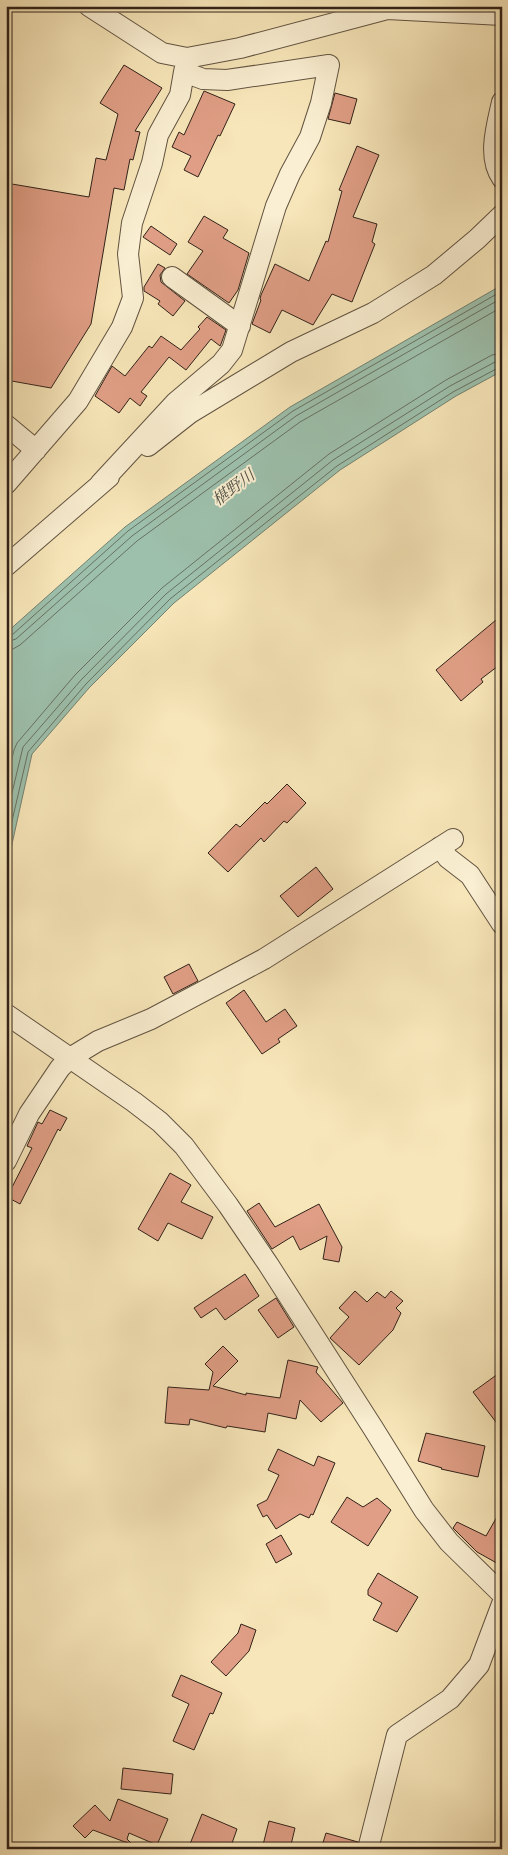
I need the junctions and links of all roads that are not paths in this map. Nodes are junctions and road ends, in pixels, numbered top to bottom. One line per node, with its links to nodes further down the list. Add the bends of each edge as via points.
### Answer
1 (89, 6): 3 (street)
2 (502, 15): 3 (street, via 387,9)
3 (186, 65): 8 (street, via 203,79 227,80 329,65 310,137 276,206); 10 (street, via 180,95 158,136 132,223 128,254 133,298 78,401)
4 (502, 102): 5 (street, via 494,154)
5 (502, 178)
6 (502, 215): 12 (street, via 434,276 373,313 291,352 190,413)
7 (172, 277): 8 (street)
8 (240, 326): 12 (street, via 232,350 222,364 175,403)
9 (6, 425): 10 (street)
10 (36, 450): 11 (street)
11 (6, 484)
12 (100, 484): 13 (street)
13 (6, 566)
14 (502, 924): 16 (street, via 470,875 448,858 447,843 264,959 151,1018)
15 (6, 1014): 16 (street)
16 (63, 1052): 17 (street, via 60,1068 29,1114); 18 (street, via 160,1122 184,1146 268,1264 424,1510 449,1542)
17 (6, 1161)
18 (502, 1594)
19 (502, 1604): 20 (street, via 479,1665 450,1699 396,1735)
20 (368, 1849)

